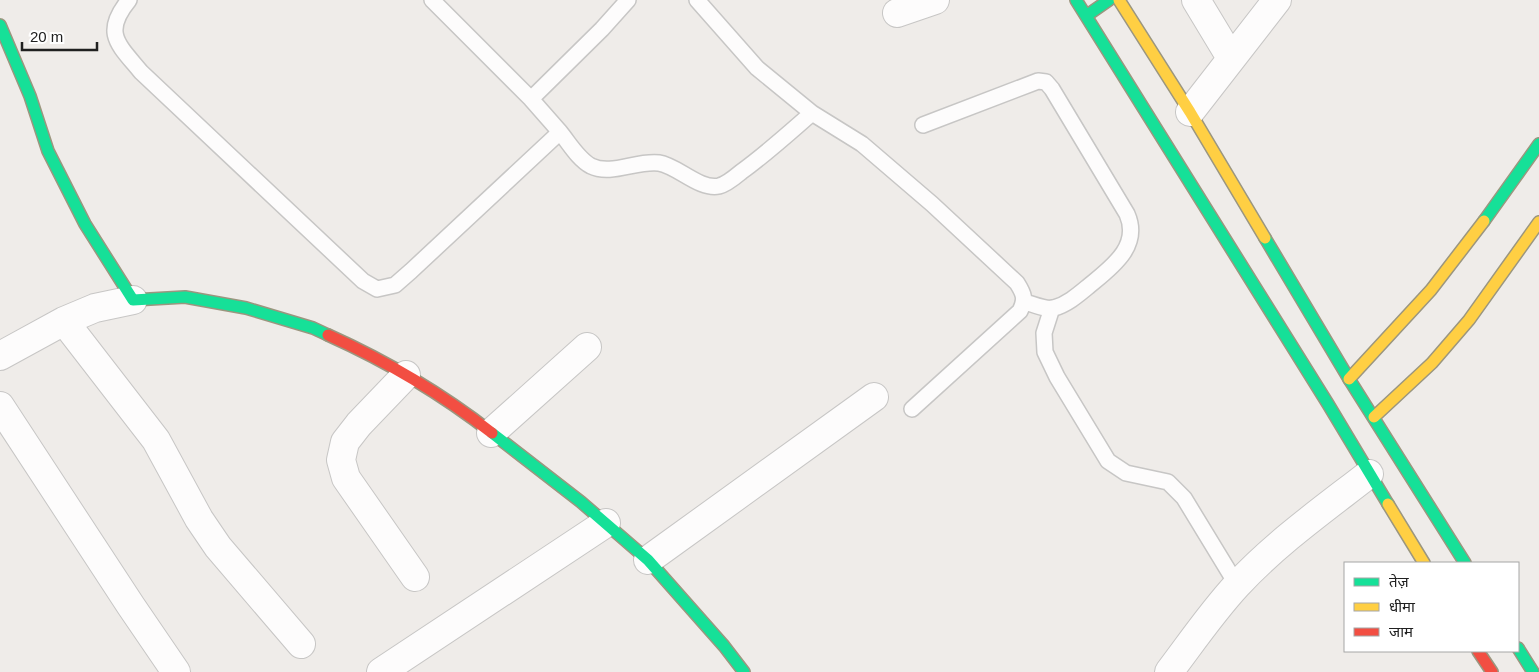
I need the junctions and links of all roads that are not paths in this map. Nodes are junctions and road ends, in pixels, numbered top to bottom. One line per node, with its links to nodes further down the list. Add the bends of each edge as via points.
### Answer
1 (129, 0): 19 (lane, via 118,14 114,33 121,48 141,72 362,281 377,289 394,285 411,271)
2 (432, 0): 15 (lane)
3 (628, 0): 15 (lane)
4 (697, 0): 17 (lane, via 757,68)
5 (935, 0): 11 (street)
6 (1076, 0): 12 (main road)
7 (1109, 0): 12 (main road)
8 (1119, 0): 16 (main road)
9 (1196, 0): 14 (street)
10 (1277, 0): 14 (street)
11 (897, 12)
12 (1086, 16): 35 (main road)
13 (0, 25): 22 (main road, via 30,96 48,151 85,224)
14 (1231, 58): 16 (street)
15 (531, 98): 19 (lane)
16 (1190, 112): 29 (main road)
17 (812, 113): 19 (lane, via 729,181 708,187 657,163 603,170 591,166); 23 (lane, via 862,144 932,204 1017,283)
18 (923, 125): 24 (lane, via 1038,81 1046,82 1052,89 1131,223 1123,255 1113,267 1069,302)
19 (560, 132)
20 (1539, 144): 29 (main road, via 1431,290)
21 (1539, 222): 33 (main road, via 1469,320 1432,363)
22 (133, 300): 25 (street, via 95,308); 28 (main road, via 186,297 246,308 313,328)
23 (1024, 302): 24 (lane); 32 (lane, via 1020,311)
24 (1052, 308): 41 (lane, via 1044,333 1045,352 1108,462 1126,473 1168,482 1184,498)
25 (64, 321): 27 (street); 42 (street, via 156,440 199,520 218,547)
26 (587, 348): 34 (street)
27 (0, 356)
28 (406, 375): 34 (main road); 40 (street, via 345,442 341,460 346,478)
29 (1349, 378): 33 (main road)
30 (874, 397): 37 (street)
31 (0, 406): 44 (street)
32 (912, 409)
33 (1374, 418): 39 (main road)
34 (490, 433): 36 (main road)
35 (1369, 474): 38 (main road); 41 (street, via 1296,531)
36 (606, 523): 37 (main road); 45 (street)
37 (648, 560): 46 (main road)
38 (1423, 562)
39 (1464, 562)
40 (415, 578)
41 (1237, 585): 47 (street)
42 (301, 644)
43 (1479, 652): 48 (main road)
44 (176, 672)
45 (381, 672)
46 (744, 672)
47 (1169, 672)
48 (1492, 672)

